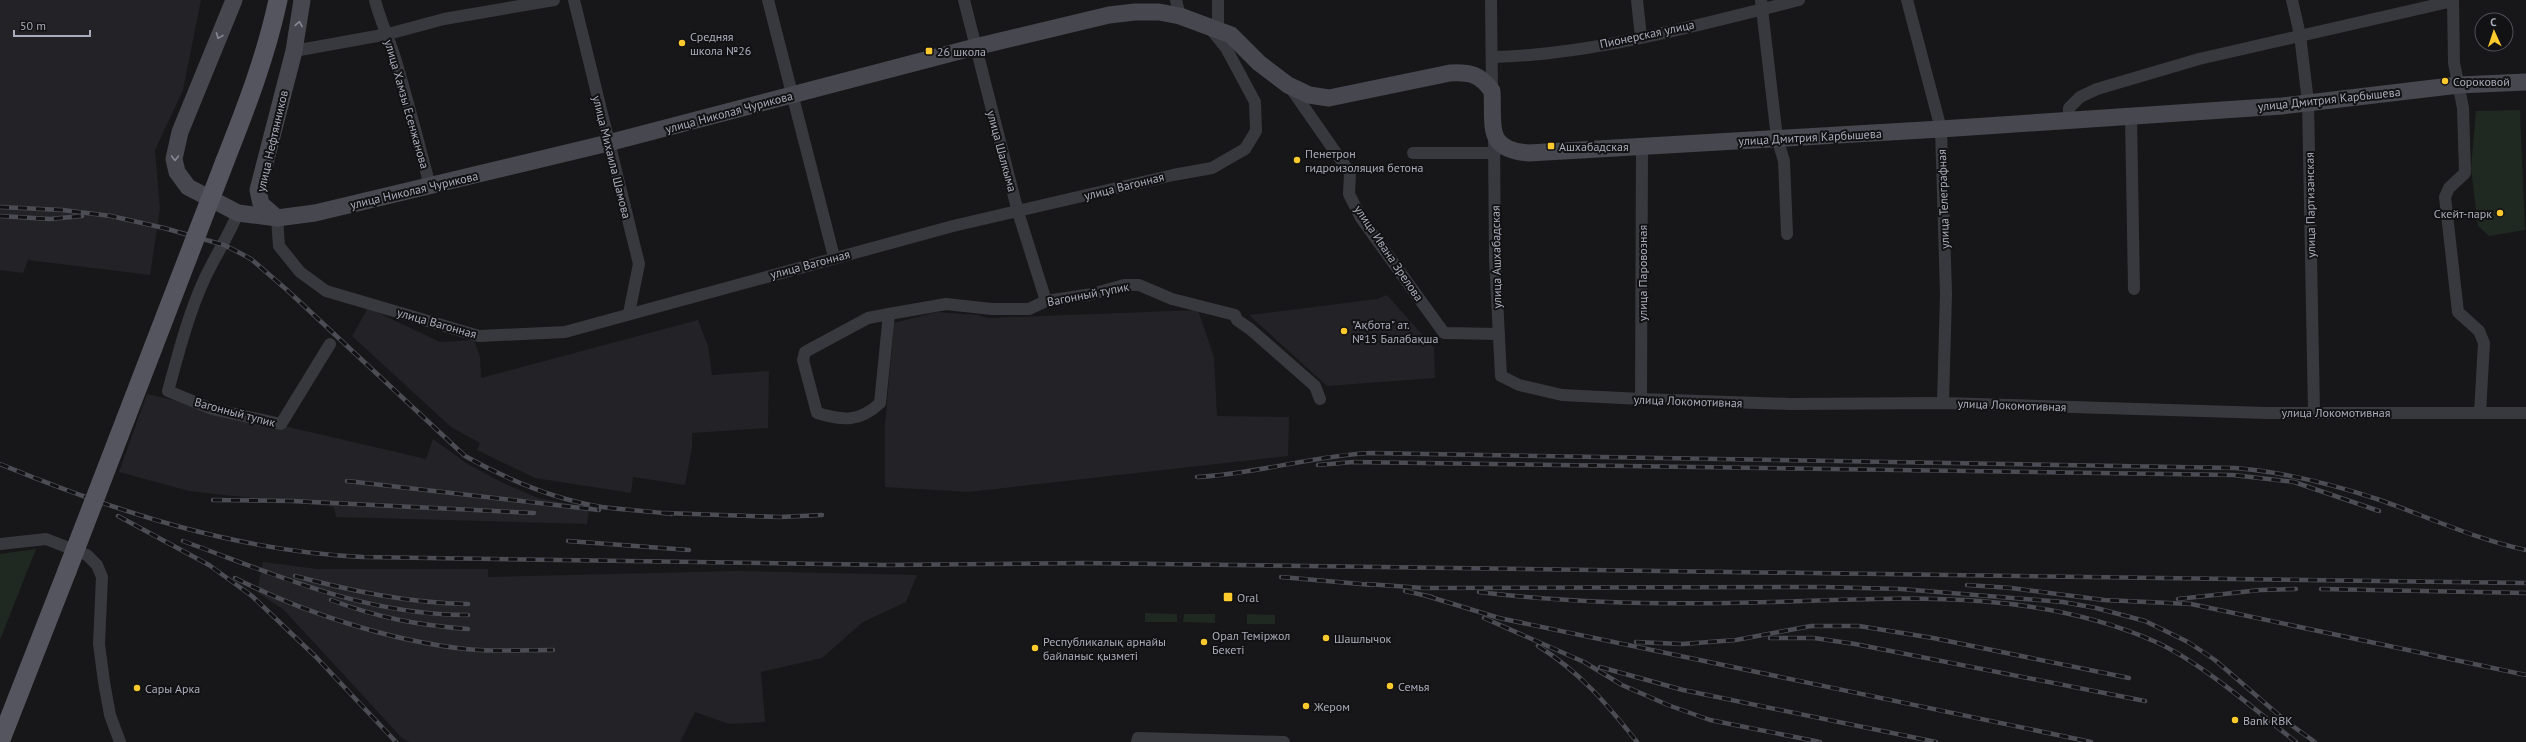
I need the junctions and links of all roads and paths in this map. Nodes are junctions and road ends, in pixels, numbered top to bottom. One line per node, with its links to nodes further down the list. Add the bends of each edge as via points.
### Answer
1 (234, 0): 44 (street, one-way to 44, via 180,132 174,160 177,172 188,187)
2 (266, 0): 40 (main road)
3 (278, 0): 40 (main road, via 273,26 252,91)
4 (302, 0): 24 (street, улица Нефтянников, one-way to 4)
5 (375, 0): 20 (street, улица Хамзы Есенжанова, via 381,24)
6 (554, 0): 20 (street, via 444,19)
7 (574, 0): 36 (street, улица Михаила Шамова)
8 (768, 0): 30 (street)
9 (964, 0): 23 (street, улица Шалкыма)
10 (1218, 0): 19 (street)
11 (1490, 0): 25 (street)
12 (1637, 0): 21 (street)
13 (1799, 0): 17 (street, Пионерская улица)
14 (1907, 0): 34 (street, улица Телеграфная)
15 (2292, 0): 22 (street, улица Партизанская)
16 (2452, 1): 22 (street); 28 (street, via 2454,63)
17 (1762, 4): 21 (street, Пионерская улица); 35 (street)
18 (1178, 8): 19 (street, улица Ивана Зрелова); 23 (street, улица Николая Чурикова, via 1108,15)
19 (1213, 27): 27 (street, улица Ивана Зрелова, via 1231,35 1259,63); 43 (street, улица Вагонная, via 1255,102 1256,131 1245,149 1212,168 1172,175)
20 (388, 34): 24 (street); 41 (street, улица Хамзы Есенжанова)
21 (1641, 37): 25 (street, Пионерская улица, via 1527,56)
22 (2297, 37): 31 (street, улица Партизанская); 33 (street, via 2199,59 2097,89 2080,97 2069,108)
23 (975, 47): 30 (street, улица Николая Чурикова); 43 (street, улица Шалкыма)
24 (294, 51): 42 (street, улица Нефтянников)
25 (1493, 57): 29 (street)
26 (2526, 82): 28 (street, улица Дмитрия Карбышева)
27 (1288, 85): 29 (street, улица Ивана Зрелова, via 1309,95 1329,98 1450,73 1466,72 1477,75); 52 (street, улица Ивана Зрелова, via 1350,173 1350,194 1361,218 1444,333)
28 (2459, 85): 31 (street, улица Дмитрия Карбышева); 59 (street, via 2463,108 2465,172 2449,188 2445,197 2458,312 2480,332 2484,343)
29 (1492, 91): 37 (street)
30 (793, 95): 36 (street, улица Николая Чурикова); 47 (street)
31 (2308, 102): 32 (street, улица Дмитрия Карбышева); 58 (street, улица Партизанская)
32 (2131, 116): 33 (street, улица Дмитрия Карбышева); 48 (street)
33 (2069, 120): 34 (street, улица Дмитрия Карбышева)
34 (1941, 129): 35 (street, улица Дмитрия Карбышева); 57 (street, улица Телеграфная, via 1946,294)
35 (1777, 138): 38 (street, улица Дмитрия Карбышева); 46 (street, via 1784,161)
36 (608, 143): 41 (street, улица Николая Чурикова); 50 (street, улица Михаила Шамова, via 639,264)
37 (1495, 145): 38 (street, улица Дмитрия Карбышева, via 1512,152); 39 (street); 52 (street, улица Ашхабадская, via 1495,259)
38 (1642, 146): 56 (street, улица Паровозная)
39 (1413, 153)
40 (220, 159): 62 (main road, bridge)
41 (430, 186): 45 (street, улица Николая Чурикова, via 315,213)
42 (258, 190): 44 (street, via 252,201); 45 (street, улица Нефтянников, via 261,204)
43 (1018, 212): 47 (street, улица Вагонная); 49 (street, улица Шалкыма)
44 (238, 213): 45 (street); 53 (street, Вагонный тупик, via 224,245 213,261 185,328 168,391 212,408 281,424)
45 (277, 218): 50 (street, улица Вагонная, via 279,246 300,272 326,291 480,336 565,332)
46 (1787, 234)
47 (834, 257): 50 (street, улица Вагонная)
48 (2134, 289)
49 (1046, 301): 51 (street, Вагонный тупик, via 1028,309 992,309 946,304); 55 (street, Вагонный тупик, via 1092,294 1124,285 1139,285 1172,299 1235,315 1237,320 1314,386)
50 (629, 313)
51 (889, 314): 51 (street, Вагонный тупик, via 880,403 869,414 854,419 817,413 804,360 805,352 868,318)
52 (1499, 334): 54 (street, улица Ашхабадская)
53 (330, 344)
54 (1501, 376): 56 (street, улица Локомотивная, via 1519,385 1562,395)
55 (1320, 398)
56 (1641, 399): 57 (street, улица Локомотивная, via 1790,404)
57 (1944, 403): 58 (street, улица Локомотивная, via 2268,413)
58 (2314, 412): 59 (street, улица Локомотивная)
59 (2480, 413): 60 (street, улица Локомотивная)
60 (2526, 414)
61 (0, 544): 67 (street, via 46,539 87,555 97,565 102,577 100,651 110,714)
62 (61, 569): 63 (main road); 66 (main road)
63 (0, 712)
64 (1138, 740): 65 (street)
65 (1284, 741)
66 (0, 742)
67 (120, 742)

